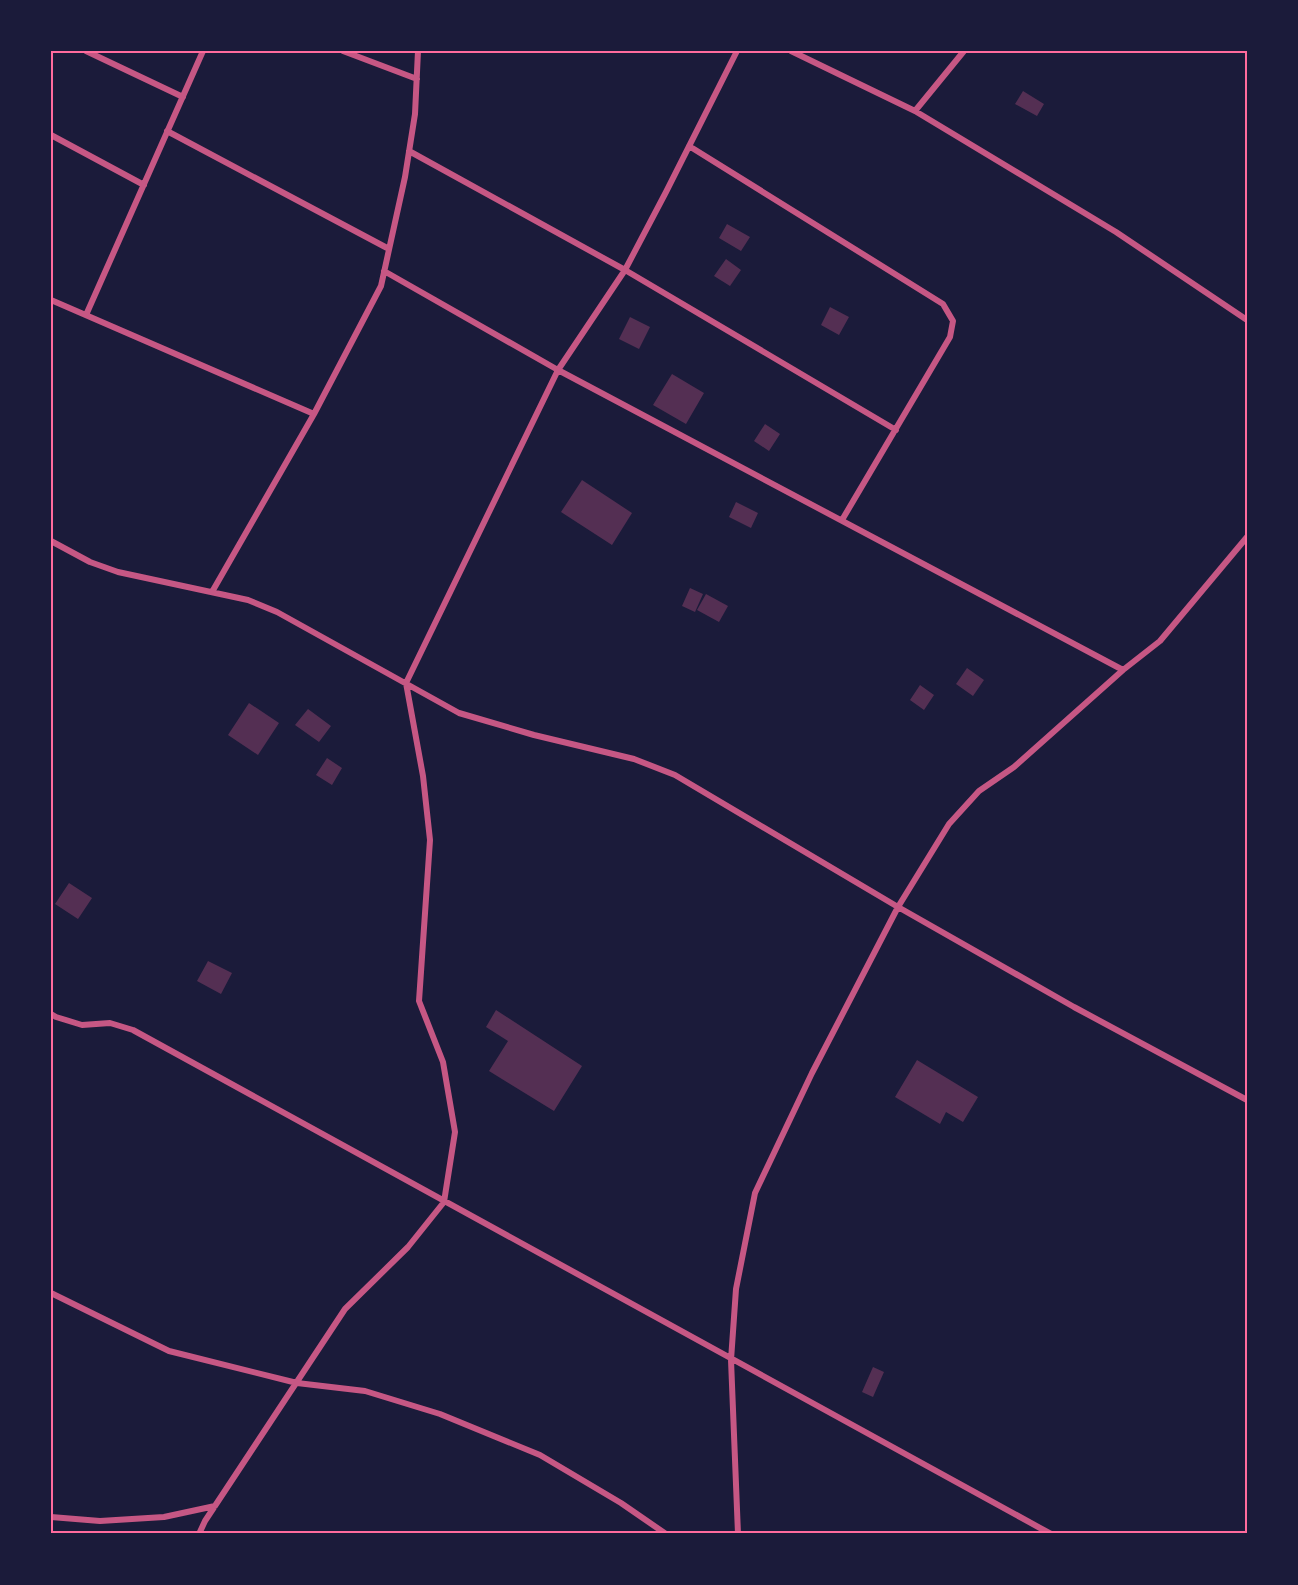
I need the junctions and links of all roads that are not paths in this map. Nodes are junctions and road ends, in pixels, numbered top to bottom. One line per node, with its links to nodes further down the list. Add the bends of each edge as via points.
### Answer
1 (86, 51): 10 (street)
2 (203, 51): 10 (street)
3 (343, 51): 9 (street)
4 (418, 51): 9 (street)
5 (737, 51): 14 (street)
6 (791, 51): 8 (street)
7 (964, 51): 11 (street)
8 (804, 54): 11 (street)
9 (417, 79): 15 (street)
10 (183, 97): 12 (street)
11 (915, 111): 22 (street, via 1116,232)
12 (167, 132): 16 (street); 17 (street)
13 (51, 135): 16 (street)
14 (689, 146): 18 (street); 25 (street, via 943,304 953,321 950,336)
15 (409, 151): 17 (street); 18 (street)
16 (144, 185): 21 (street)
17 (389, 249): 19 (street)
18 (625, 270): 23 (street); 25 (street)
19 (384, 271): 23 (street); 24 (street, via 381,286)
20 (51, 300): 21 (street)
21 (86, 315): 24 (street)
22 (1247, 320)
23 (558, 370): 26 (street); 31 (street)
24 (314, 414): 29 (street)
25 (896, 430): 26 (street)
26 (842, 520): 30 (street)
27 (1247, 537): 30 (street, via 1160,641)
28 (51, 541): 29 (street, via 118,572)
29 (212, 592): 31 (street, via 277,612)
30 (1123, 670): 32 (street, via 1014,767 979,791 949,824)
31 (406, 683): 32 (street, via 459,713 634,759 675,775); 35 (street, via 430,840 419,1001 443,1062 455,1132)
32 (898, 907): 34 (street); 37 (street, via 755,1193 736,1289)
33 (51, 1014): 35 (street, via 81,1025 110,1023 133,1030)
34 (1247, 1100)
35 (444, 1202): 37 (street); 38 (street, via 408,1247 345,1309)
36 (51, 1293): 38 (street, via 169,1352)
37 (731, 1360): 43 (street); 44 (street)
38 (297, 1383): 39 (street); 42 (street, via 365,1391 440,1414 540,1455)
39 (215, 1506): 40 (street, via 164,1517 100,1521); 41 (street)
40 (51, 1517)
41 (199, 1534)
42 (666, 1534)
43 (738, 1534)
44 (1050, 1534)

